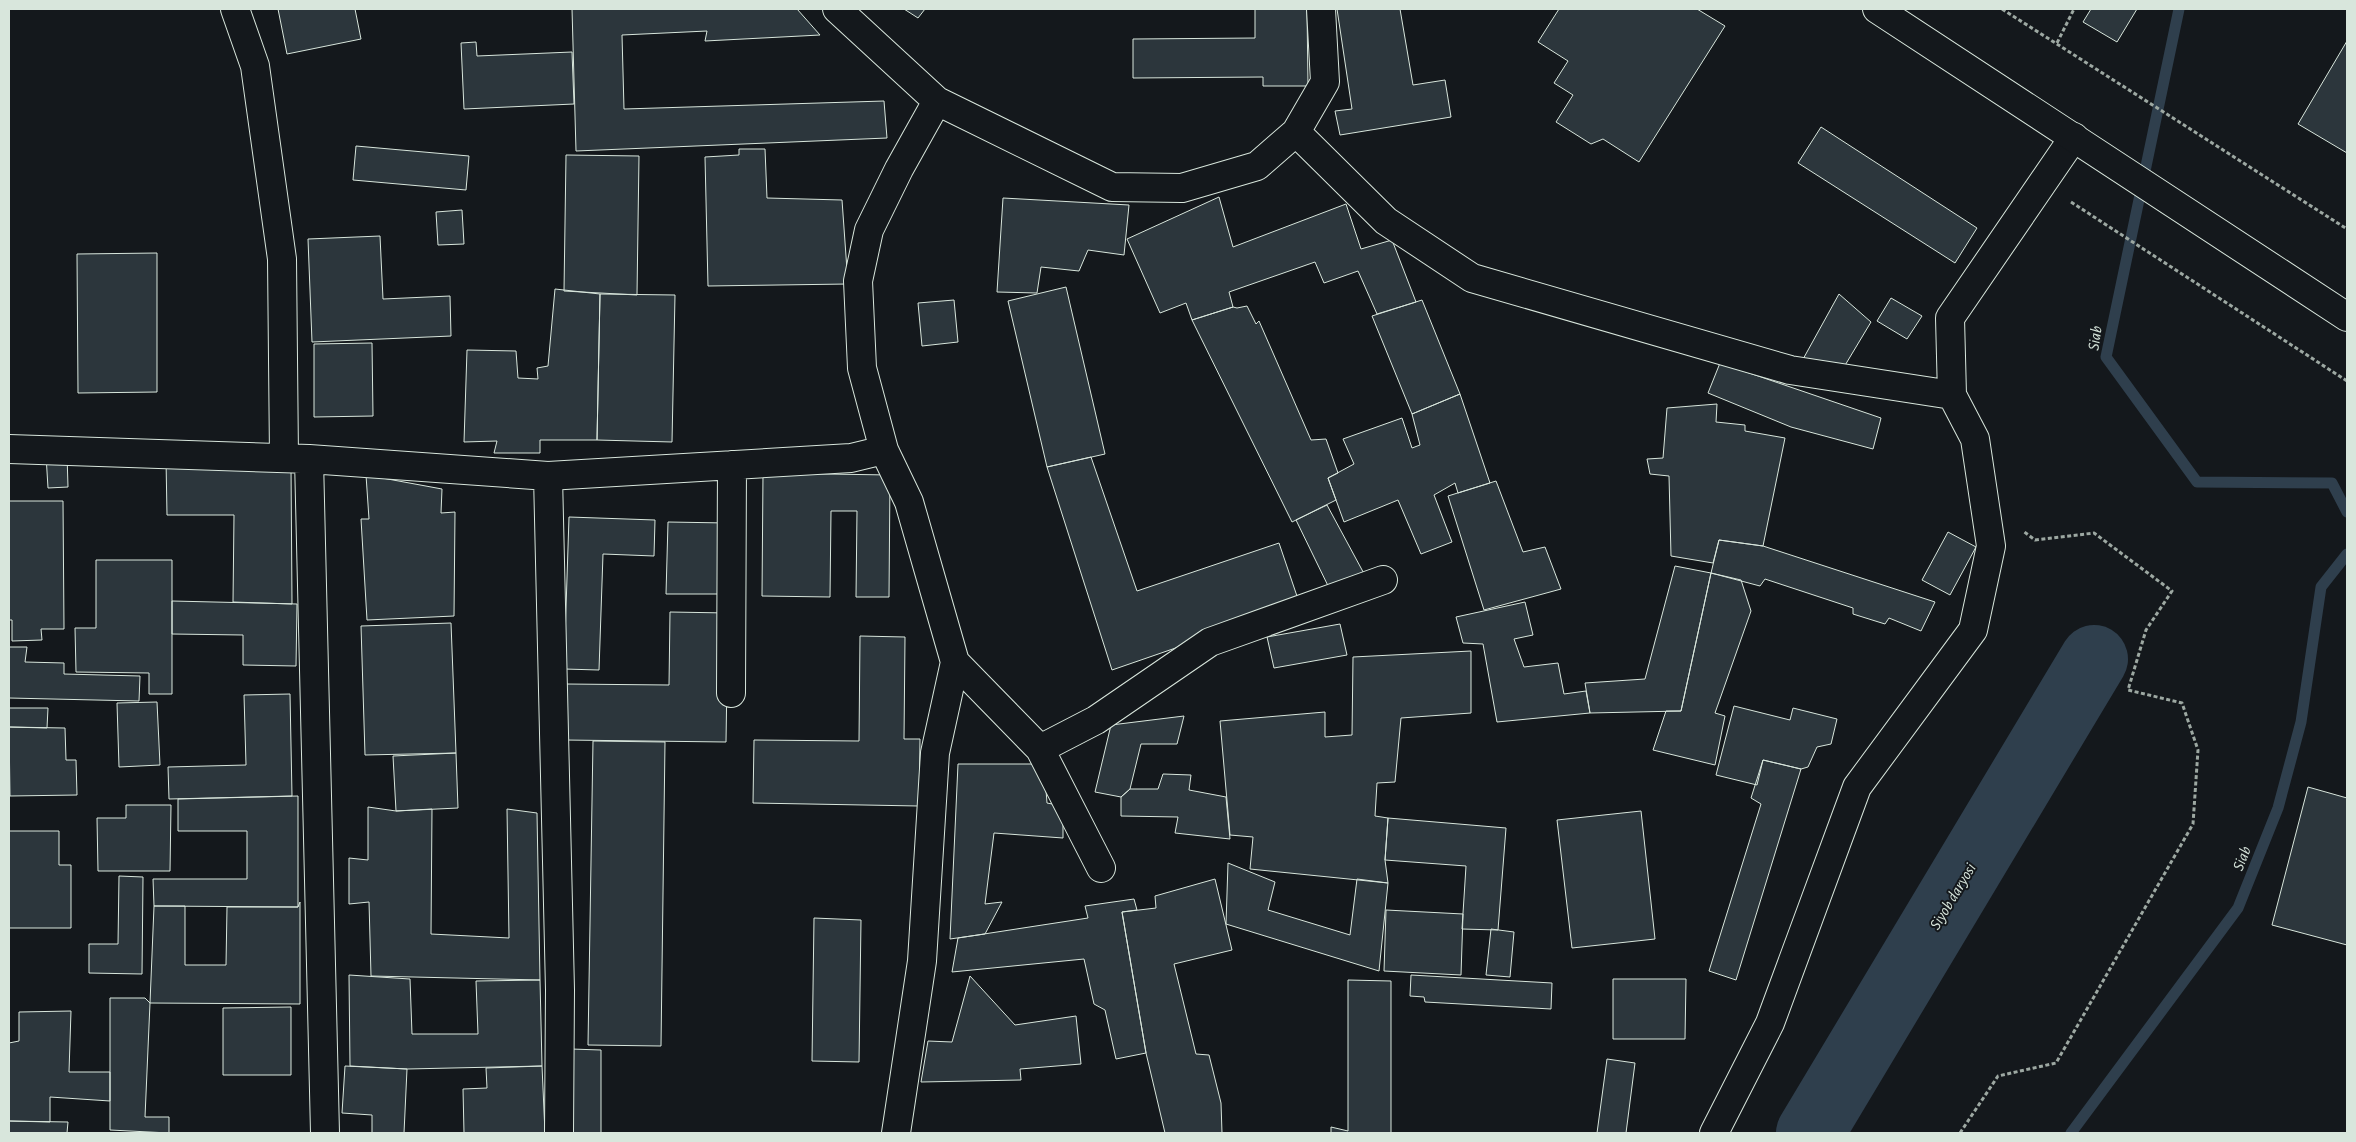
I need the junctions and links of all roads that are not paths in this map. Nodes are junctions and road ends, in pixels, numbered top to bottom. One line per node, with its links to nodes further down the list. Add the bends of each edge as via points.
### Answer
1 (235, 9): 12 (street, via 255,66 282,259)
2 (836, 9): 5 (street)
3 (1321, 9): 6 (street, via 1325,82)
4 (1877, 9): 7 (street)
5 (937, 100): 6 (street, via 1112,187 1182,188 1257,166); 11 (street, via 869,230 858,281 862,368)
6 (1296, 132): 9 (street, via 1386,221 1472,278 1790,370)
7 (2074, 137): 8 (street); 9 (street, via 1950,318)
8 (2347, 317)
9 (1952, 395): 23 (street, via 1975,439 1991,546 1973,630 1857,787 1770,1023)
10 (9, 449): 12 (street)
11 (884, 450): 13 (street, via 851,458); 16 (street, via 909,502)
12 (297, 458): 14 (street); 20 (street)
13 (732, 465): 14 (street); 17 (street)
14 (548, 476): 21 (street, via 560,980)
15 (1383, 580): 18 (street, via 1210,642 1096,720)
16 (955, 662): 18 (street); 22 (street, via 936,753 922,961)
17 (731, 693)
18 (1040, 749): 19 (street)
19 (1100, 868)
20 (325, 1133)
21 (559, 1133)
22 (896, 1133)
23 (1714, 1133)

